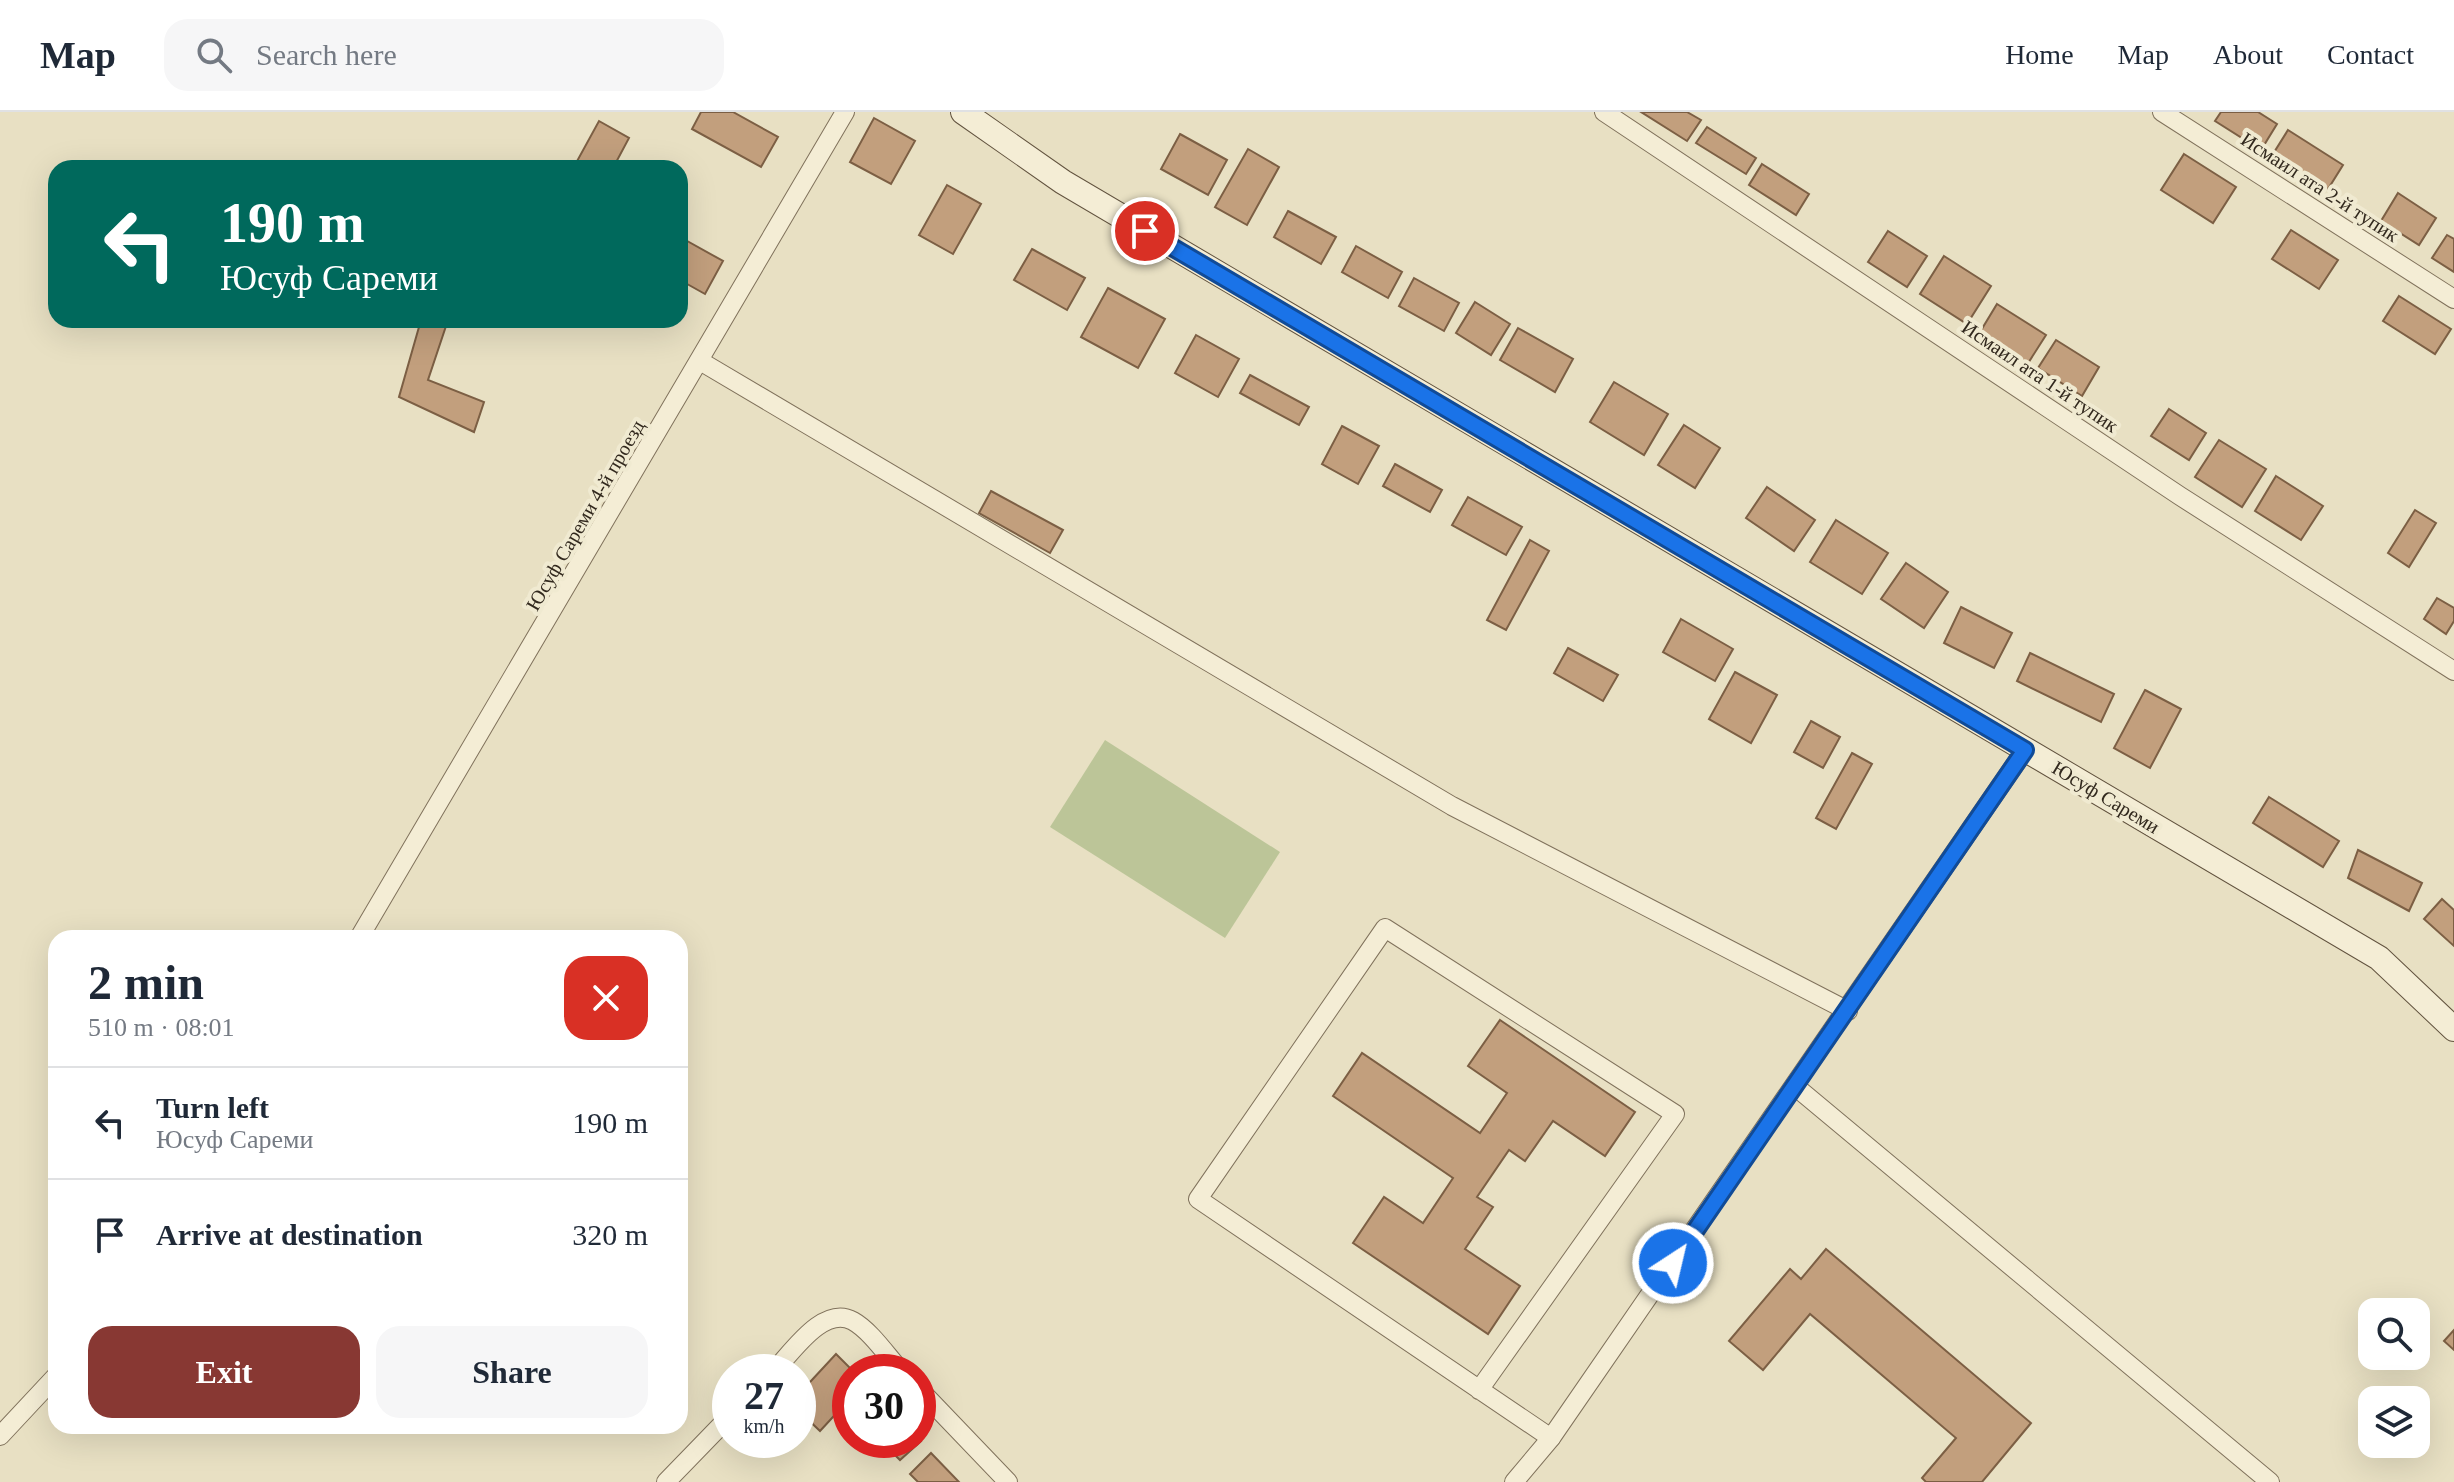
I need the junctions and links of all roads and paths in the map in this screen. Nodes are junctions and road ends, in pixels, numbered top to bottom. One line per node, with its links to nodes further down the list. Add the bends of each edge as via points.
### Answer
1 (845, 112): 6 (street, Юсуф Сареми 4-й проезд)
2 (963, 112): 8 (main road, Юсуф Сареми, via 1063,182)
3 (1604, 112): 7 (street, Исмаил ата 1-й тупик, via 2180,496)
4 (2162, 112): 5 (street, Исмаил ата 2-й тупик)
5 (2454, 299)
6 (700, 361): 9 (street, Юсуф Сареми 4-й проезд); 10 (street, via 1452,806)
7 (2454, 671)
8 (2025, 750): 10 (street); 11 (main road, Юсуф Сареми, via 2379,958)
9 (364, 930)
10 (1848, 1011): 12 (street)
11 (2454, 1029)
12 (1796, 1087): 20 (street); 24 (street)
13 (791, 1354): 14 (street, via 820,1324 839,1318 854,1322)
14 (885, 1354)
15 (48, 1385): 19 (street)
16 (1479, 1390): 16 (street, via 1198,1199 1385,928 1675,1114); 20 (street)
17 (936, 1407): 22 (street)
18 (712, 1435): 21 (street)
19 (0, 1436)
20 (1551, 1438): 23 (street)
21 (666, 1482)
22 (1008, 1482)
23 (1514, 1482)
24 (2270, 1482)

